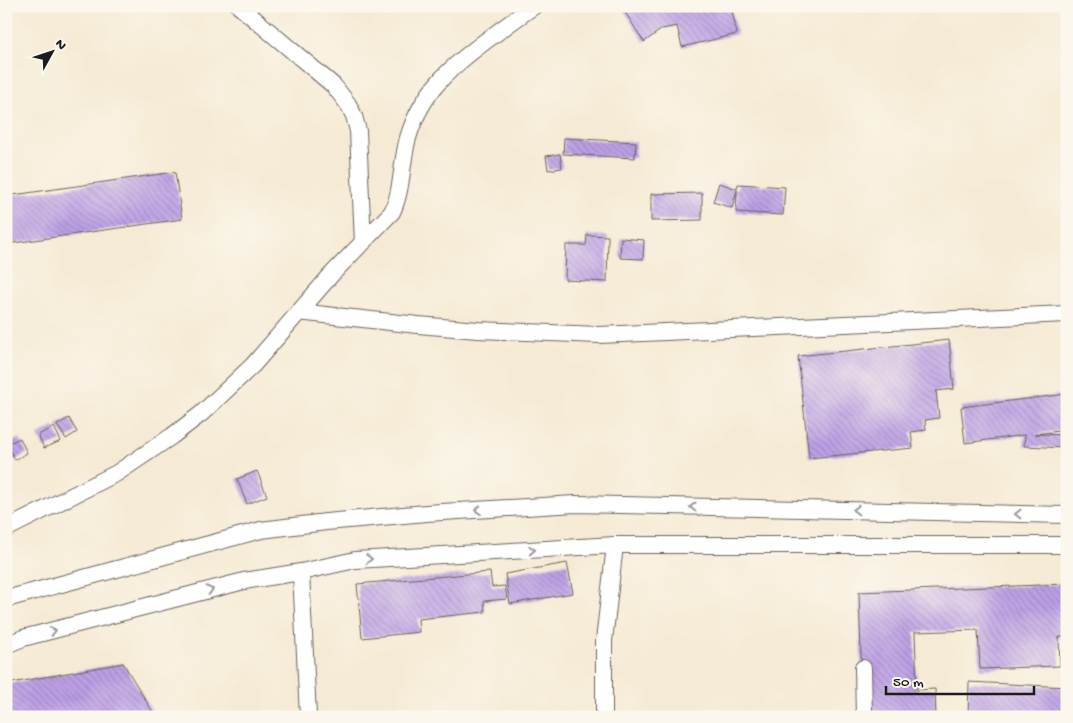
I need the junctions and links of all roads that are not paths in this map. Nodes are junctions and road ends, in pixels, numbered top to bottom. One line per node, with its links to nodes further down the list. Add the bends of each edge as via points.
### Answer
1 (239, 6): 3 (street, via 334,86 348,104 358,131)
2 (534, 6): 3 (street, via 460,60 437,82 419,109 408,139 394,207)
3 (363, 243): 4 (street)
4 (298, 312): 5 (street, via 470,329 598,335); 7 (street, via 254,365 172,436 110,477)
5 (1067, 314)
6 (1067, 515): 11 (street, one-way to 11, via 575,504 426,513 261,530)
7 (6, 529)
8 (615, 545): 9 (street); 10 (street, one-way to 8, via 355,560); 15 (street, via 604,641)
9 (1067, 545)
10 (301, 572): 12 (street, one-way to 10, via 235,584); 14 (street)
11 (6, 599)
12 (6, 645)
13 (864, 668): 16 (street)
14 (308, 717)
15 (604, 717)
16 (864, 717)

